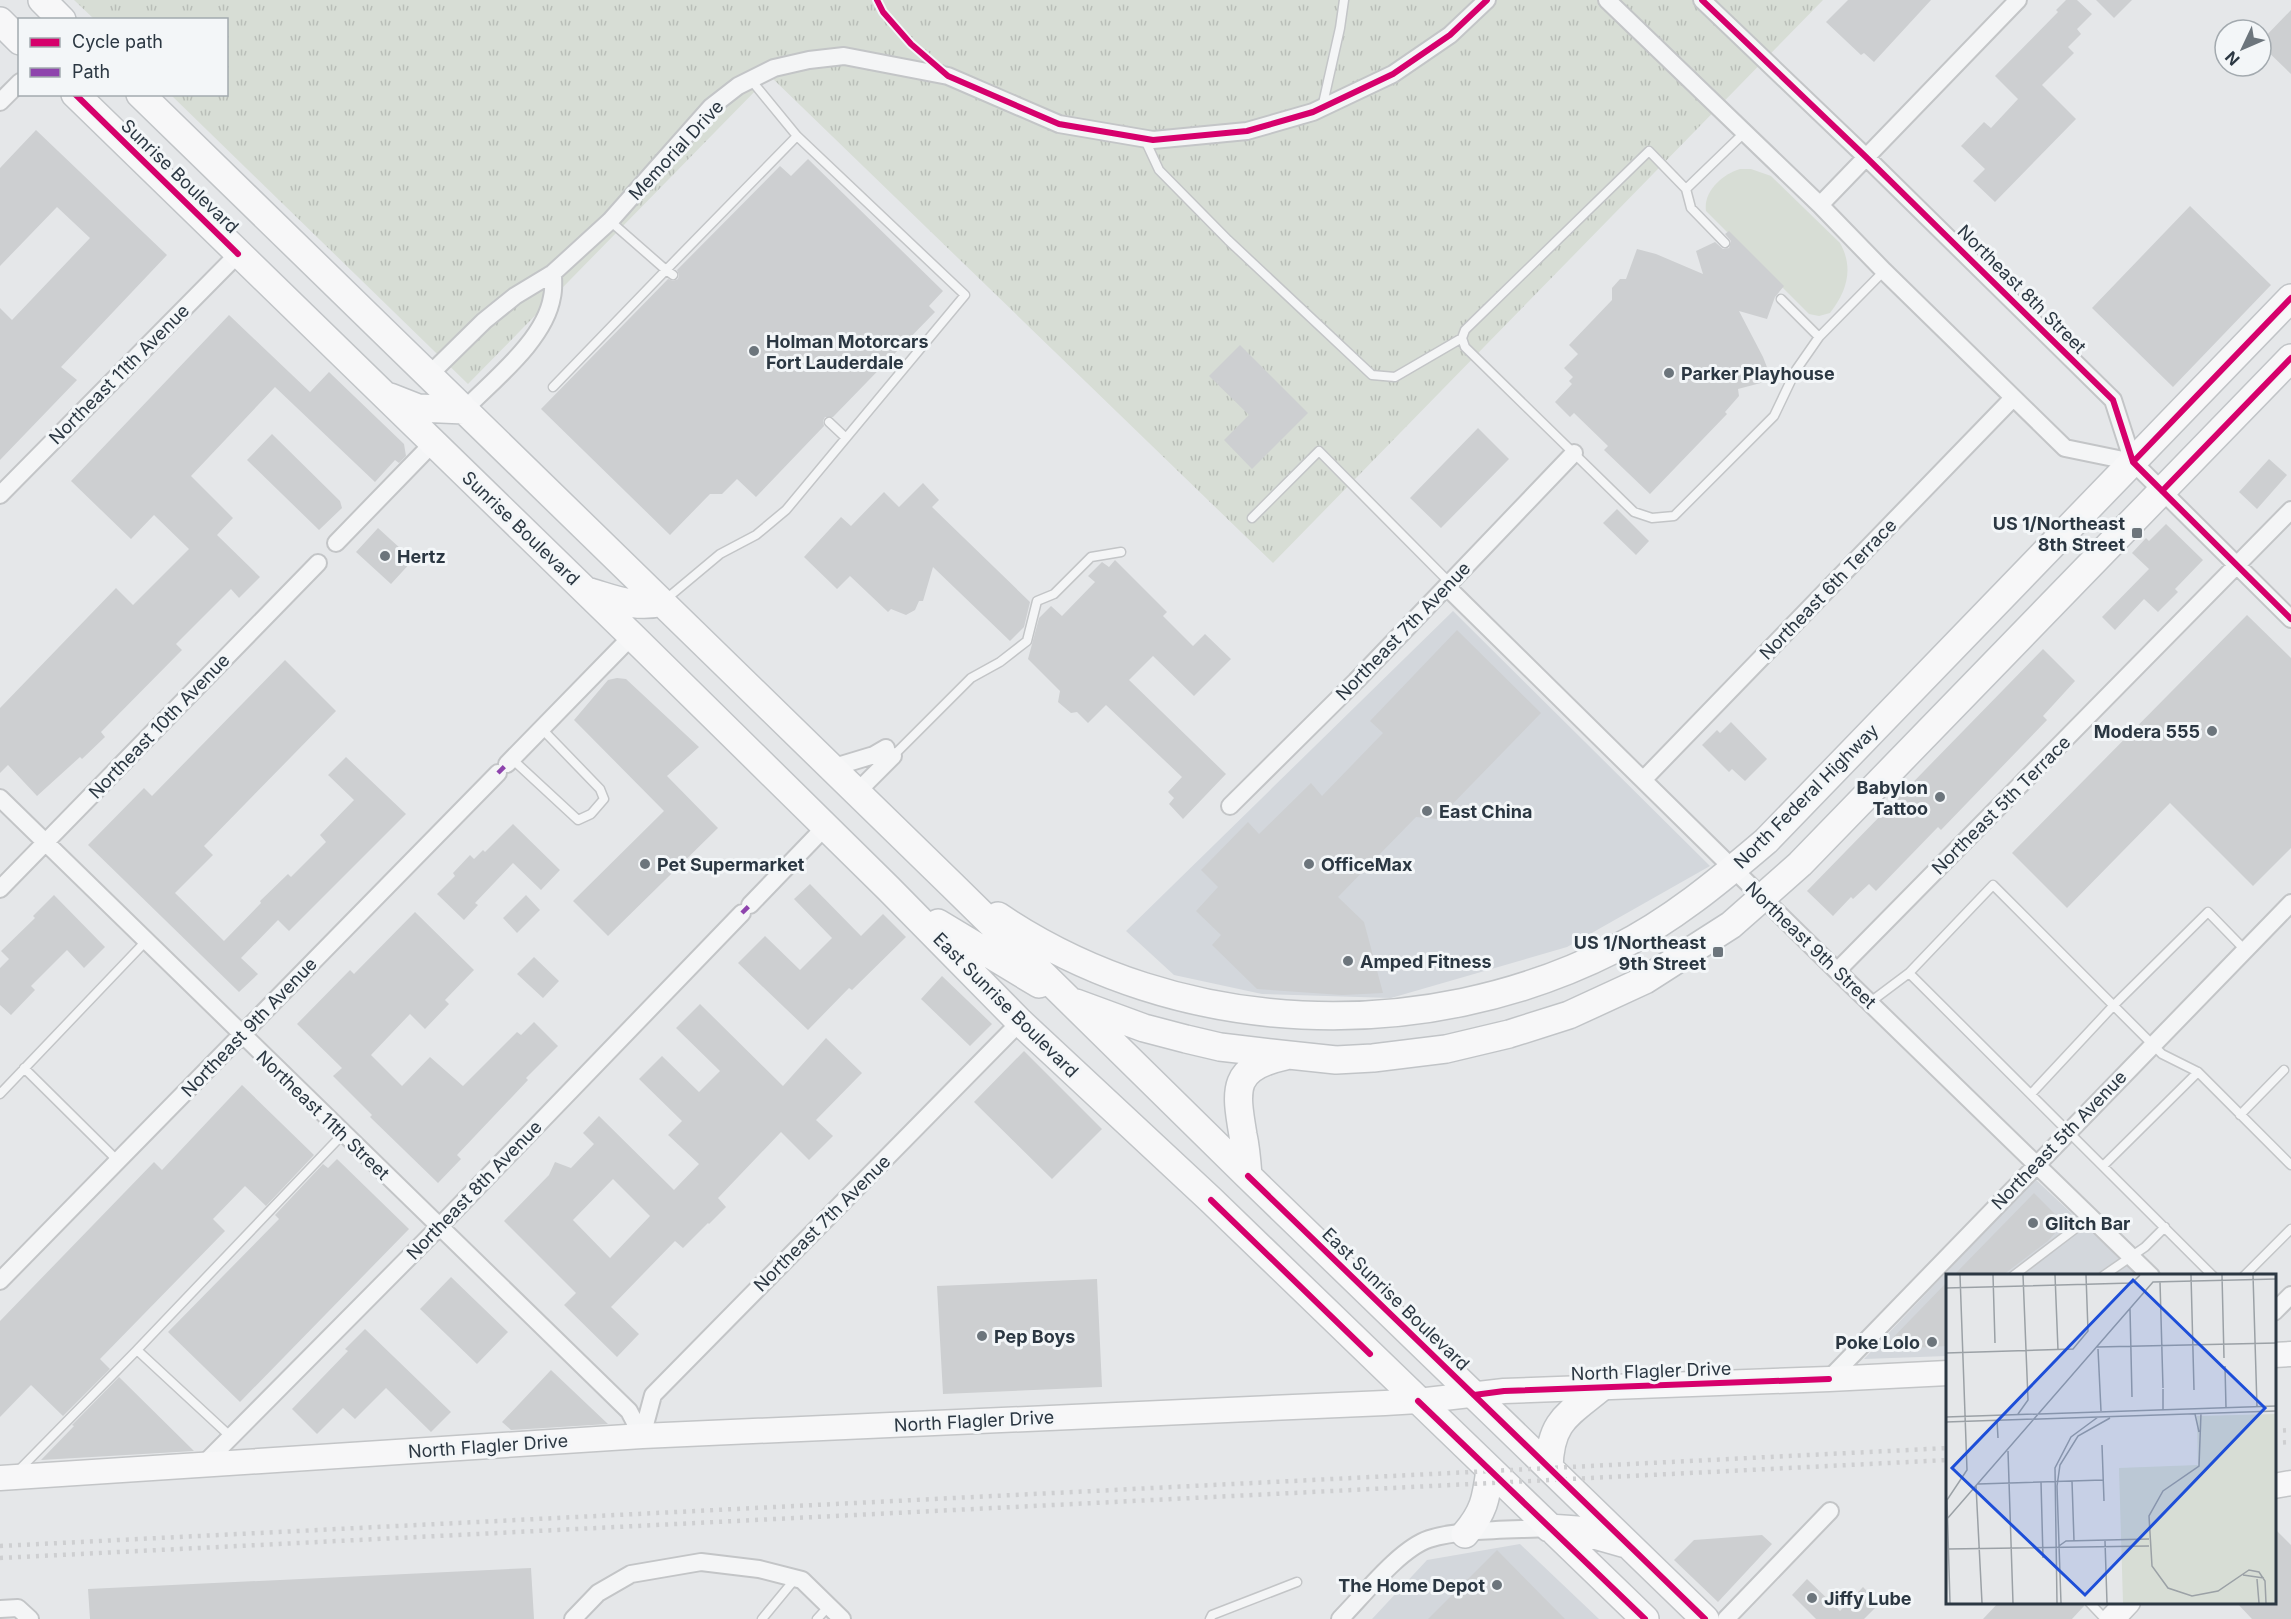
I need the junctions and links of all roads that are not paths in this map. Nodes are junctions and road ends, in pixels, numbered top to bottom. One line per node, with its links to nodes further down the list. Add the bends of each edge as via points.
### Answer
1 (42, 0): 7 (main road)
2 (1344, 0): 15 (lane)
3 (1487, 0): 15 (street, Memorial Drive, via 1450,35 1393,74)
4 (1607, 0): 16 (street)
5 (1702, 0): 19 (street, Northeast 8th Street)
6 (2018, 0): 19 (street)
7 (60, 18)
8 (0, 21): 9 (main road)
9 (18, 38)
10 (751, 80): 17 (lane); 18 (street, Memorial Drive, via 774,68 844,56 948,76 1059,124); 22 (street, Memorial Drive, via 711,107)
11 (18, 84): 14 (street)
12 (77, 96): 24 (main road, Sunrise Boulevard)
13 (142, 96): 33 (main road, Sunrise Boulevard)
14 (0, 102)
15 (1322, 108): 18 (street, Memorial Drive, via 1247,131)
16 (1744, 133): 20 (lane); 21 (street)
17 (797, 136): 26 (lane); 39 (lane, via 965,295)
18 (1145, 139): 31 (lane, via 1159,170 1372,375 1395,376)
19 (1866, 157): 21 (street); 42 (street, Northeast 8th Street, via 2113,400)
20 (1686, 189): 23 (lane, via 1691,208); 31 (lane, via 1649,151 1465,330)
21 (1820, 205): 25 (street)
22 (610, 221): 26 (lane); 27 (street, Memorial Drive)
23 (1725, 243)
24 (238, 254): 35 (main road, Sunrise Boulevard); 44 (street, Northeast 11th Avenue)
25 (1884, 271): 30 (lane); 36 (street)
26 (669, 272): 34 (lane)
27 (553, 273): 33 (street, Memorial Drive, via 483,321); 37 (street, via 552,297 532,341)
28 (2291, 298): 42 (main road, North Federal Highway)
29 (1781, 299): 30 (lane)
30 (1819, 337): 41 (lane, via 1796,370 1774,416 1674,516 1652,518 1634,512)
31 (1462, 338): 41 (lane, via 1465,347)
32 (2291, 358): 43 (main road)
33 (428, 376): 37 (main road, Sunrise Boulevard)
34 (554, 387)
35 (383, 395): 37 (main road, via 418,408); 40 (main road, Sunrise Boulevard)
36 (2013, 398): 42 (street, via 2065,448); 60 (street, Northeast 6th Terrace)
37 (464, 410): 53 (main road, Sunrise Boulevard)
38 (829, 422): 39 (lane)
39 (846, 438): 53 (lane, via 786,510 756,535 720,554)
40 (433, 443): 47 (street); 52 (main road, Sunrise Boulevard)
41 (1574, 453): 51 (street, Northeast 7th Avenue)
42 (2133, 462): 43 (street, Northeast 8th Street); 66 (main road, North Federal Highway, via 1774,833)
43 (2162, 491): 50 (street, Northeast 8th Street); 70 (main road)
44 (0, 495)
45 (2291, 510): 50 (street, Northeast 5th Terrace)
46 (1252, 518): 51 (lane, via 1319,451)
47 (336, 543)
48 (1121, 552): 57 (lane, via 1091,557 1054,594 1037,601 1027,640 1000,662 971,678 916,734)
49 (318, 563): 65 (street, Northeast 10th Avenue)
50 (2237, 566): 54 (street, Northeast 8th Street); 74 (street, Northeast 5th Terrace)
51 (1449, 586): 60 (street, Northeast 9th Street); 63 (street, Northeast 7th Avenue)
52 (586, 591): 53 (main road, via 630,604 649,606); 55 (main road, Sunrise Boulevard)
53 (662, 602): 59 (main road, Sunrise Boulevard)
54 (2291, 618)
55 (632, 636): 56 (street, Northeast 9th Avenue); 64 (main road, Sunrise Boulevard)
56 (542, 729): 58 (street, Northeast 9th Avenue); 58 (lane, via 600,789 604,799 591,814 578,820)
57 (890, 752): 59 (street); 61 (street)
58 (506, 765): 80 (street, Northeast 9th Avenue)
59 (831, 768): 61 (main road, Sunrise Boulevard)
60 (1643, 780): 66 (street, Northeast 9th Street)
61 (856, 793): 67 (main road, Sunrise Boulevard)
62 (0, 798): 65 (street, Northeast 11th Street)
63 (1230, 807)
64 (825, 826): 68 (main road, Sunrise Boulevard); 98 (street, Northeast 8th Avenue)
65 (46, 843): 69 (street, Northeast 10th Avenue); 72 (street, Northeast 11th Street)
66 (1734, 869): 67 (main road, North Federal Highway, via 1694,900 1616,948 1574,968 1482,998 1409,1012 1327,1016 1214,1005 1155,991 1050,947); 70 (street, Northeast 9th Street)
67 (953, 886): 76 (main road, East Sunrise Boulevard)
68 (888, 888): 76 (main road, via 982,951); 79 (main road, East Sunrise Boulevard)
69 (0, 889)
70 (1763, 898): 74 (street, Northeast 9th Street); 82 (main road, via 1712,939 1645,980 1569,1015 1446,1049 1336,1060)
71 (2291, 903): 73 (street, Northeast 5th Avenue)
72 (146, 941): 80 (street, Northeast 11th Street); 83 (lane)
73 (2245, 950): 78 (lane, via 2208,912); 81 (street, Northeast 5th Avenue)
74 (1837, 971): 77 (street, Northeast 9th Street)
75 (1909, 973): 77 (lane); 78 (lane, via 1993,885); 87 (lane)
76 (1066, 999): 82 (main road, via 1175,1036 1220,1047); 95 (main road, East Sunrise Boulevard)
77 (1869, 1003): 92 (street, Northeast 9th Street)
78 (2114, 1005): 81 (lane); 87 (lane)
79 (1020, 1022): 116 (main road, East Sunrise Boulevard); 117 (street, Northeast 7th Avenue, via 653,1395)
80 (242, 1035): 90 (street, Northeast 11th Street); 91 (street, Northeast 9th Avenue)
81 (2153, 1044): 85 (lane, via 2162,1054); 89 (street, Northeast 5th Avenue)
82 (1289, 1055): 95 (main road, via 1254,1067 1239,1087)
83 (24, 1068): 86 (lane); 91 (lane)
84 (2284, 1070): 88 (lane)
85 (2198, 1072): 88 (lane); 94 (lane)
86 (0, 1094)
87 (2031, 1094): 89 (lane)
88 (2240, 1115): 93 (lane)
89 (2068, 1131): 92 (street, Northeast 5th Avenue); 94 (lane)
90 (343, 1134): 98 (street, Northeast 11th Street); 109 (lane)
91 (118, 1161): 106 (street, Northeast 9th Avenue)
92 (2036, 1163): 96 (street, Northeast 9th Street); 113 (street, Northeast 5th Avenue)
93 (2291, 1165)
94 (2103, 1166): 97 (lane)
95 (1248, 1176): 115 (main road, East Sunrise Boulevard)
96 (2089, 1215): 100 (street, Northeast 9th Street); 101 (lane)
97 (2165, 1227): 100 (lane); 104 (lane)
98 (438, 1228): 117 (street, Northeast 11th Street, via 629,1411); 118 (street, Northeast 8th Avenue)
99 (2291, 1229): 105 (lane)
100 (2132, 1257): 102 (lane); 103 (street, Northeast 9th Street)
101 (2014, 1274)
102 (2105, 1274)
103 (2150, 1274)
104 (2212, 1274)
105 (2245, 1274)
106 (0, 1281)
107 (2291, 1294): 108 (street)
108 (2276, 1310)
109 (137, 1350): 118 (lane); 122 (lane)
110 (2291, 1354): 111 (street)
111 (2276, 1355)
112 (1946, 1372): 113 (street, North Flagler Drive)
113 (1829, 1379): 114 (street, North Flagler Drive)
114 (1599, 1389): 115 (street, North Flagler Drive); 120 (main road, via 1556,1429 1550,1443)
115 (1474, 1395): 116 (street, North Flagler Drive); 120 (main road, East Sunrise Boulevard)
116 (1418, 1401): 117 (street, North Flagler Drive); 121 (main road, East Sunrise Boulevard)
117 (642, 1436): 119 (street, North Flagler Drive)
118 (231, 1437): 119 (street, Northeast 8th Avenue)
119 (204, 1464): 122 (street, North Flagler Drive)
120 (1549, 1468): 128 (main road, East Sunrise Boulevard)
121 (1490, 1470): 126 (main road, East Sunrise Boulevard); 127 (main road, via 1482,1509)
122 (6, 1477)
123 (2291, 1484): 124 (street)
124 (2276, 1486)
125 (1830, 1511): 144 (street)
126 (1549, 1528): 127 (street); 128 (main road, via 1577,1530); 142 (main road, East Sunrise Boulevard)
127 (1465, 1533): 141 (street, via 1428,1539 1401,1556)
128 (1627, 1544): 143 (main road, East Sunrise Boulevard)
129 (799, 1579): 133 (street); 136 (street, via 759,1569 701,1563 631,1574 598,1593); 137 (lane)
130 (1297, 1582): 140 (lane)
131 (2090, 1604): 145 (lane)
132 (2126, 1604): 146 (street)
133 (829, 1606): 138 (lane); 139 (street)
134 (0, 1609): 135 (street)
135 (19, 1615)
136 (573, 1619)
137 (762, 1619)
138 (817, 1619)
139 (842, 1619)
140 (1210, 1619)
141 (1340, 1619)
142 (1645, 1619)
143 (1705, 1619)
144 (1726, 1619)
145 (2105, 1619)
146 (2112, 1619)

